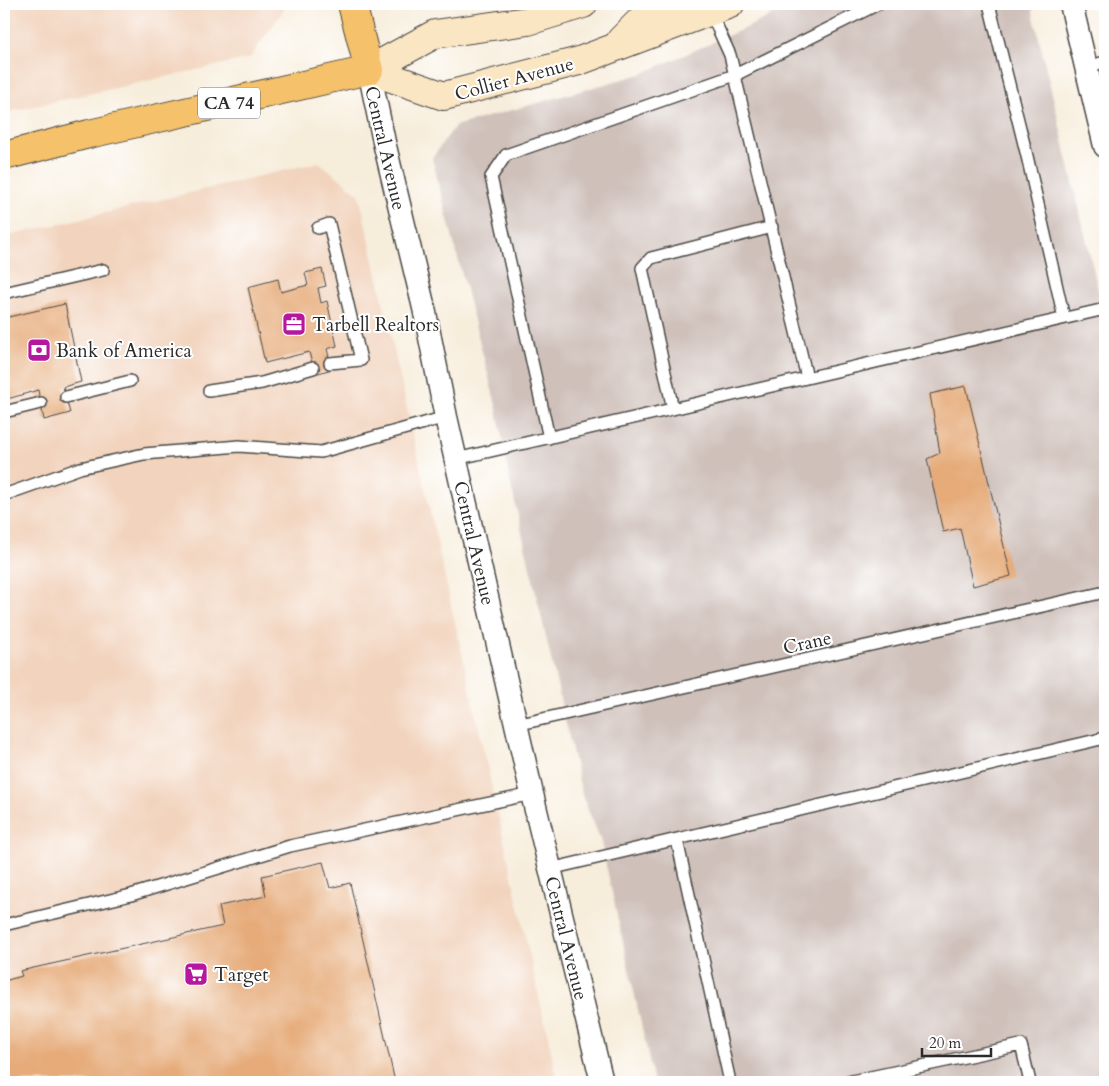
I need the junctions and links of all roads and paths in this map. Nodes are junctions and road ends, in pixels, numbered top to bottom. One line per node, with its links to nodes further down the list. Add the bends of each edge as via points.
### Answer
1 (352, 4): 10 (main road, Central Avenue)
2 (583, 4): 10 (main road, via 528,20 435,34)
3 (668, 4): 8 (main road, via 644,16)
4 (878, 4): 11 (lane)
5 (989, 4): 19 (lane)
6 (1071, 4): 9 (street)
7 (720, 7): 8 (main road, Collier Avenue); 11 (lane)
8 (613, 48): 10 (main road, Collier Avenue, via 580,61 444,96)
9 (1096, 65): 12 (street)
10 (369, 70): 13 (main road, CA 74); 29 (street, Central Avenue)
11 (735, 75): 14 (lane); 30 (lane, via 506,155 492,177)
12 (1105, 146)
13 (4, 156)
14 (772, 227): 22 (lane); 27 (lane, via 651,258 642,268)
15 (318, 228): 20 (lane, via 329,224 361,360)
16 (103, 270): 17 (lane)
17 (4, 293)
18 (1105, 309): 19 (lane)
19 (1064, 318): 22 (lane)
20 (330, 364)
21 (313, 368): 24 (lane, via 262,382)
22 (807, 378): 27 (lane)
23 (130, 381): 25 (lane)
24 (209, 391)
25 (66, 397)
26 (40, 403): 28 (lane)
27 (673, 409): 30 (lane)
28 (4, 412)
29 (446, 417): 31 (street, Central Avenue); 32 (lane, via 321,452 239,446 144,454 80,468)
30 (549, 438): 31 (lane)
31 (456, 459): 34 (street, Central Avenue)
32 (4, 494)
33 (1105, 592): 34 (lane, Crane)
34 (516, 725): 36 (street, Central Avenue)
35 (1105, 738): 37 (lane)
36 (532, 794): 38 (street, Central Avenue); 39 (lane, via 290,846 131,895)
37 (677, 840): 38 (lane); 41 (lane)
38 (550, 869): 40 (street, Central Avenue)
39 (4, 925)
40 (602, 1082)
41 (730, 1082)
42 (847, 1082): 43 (lane, via 1021,1045)
43 (1030, 1082)

